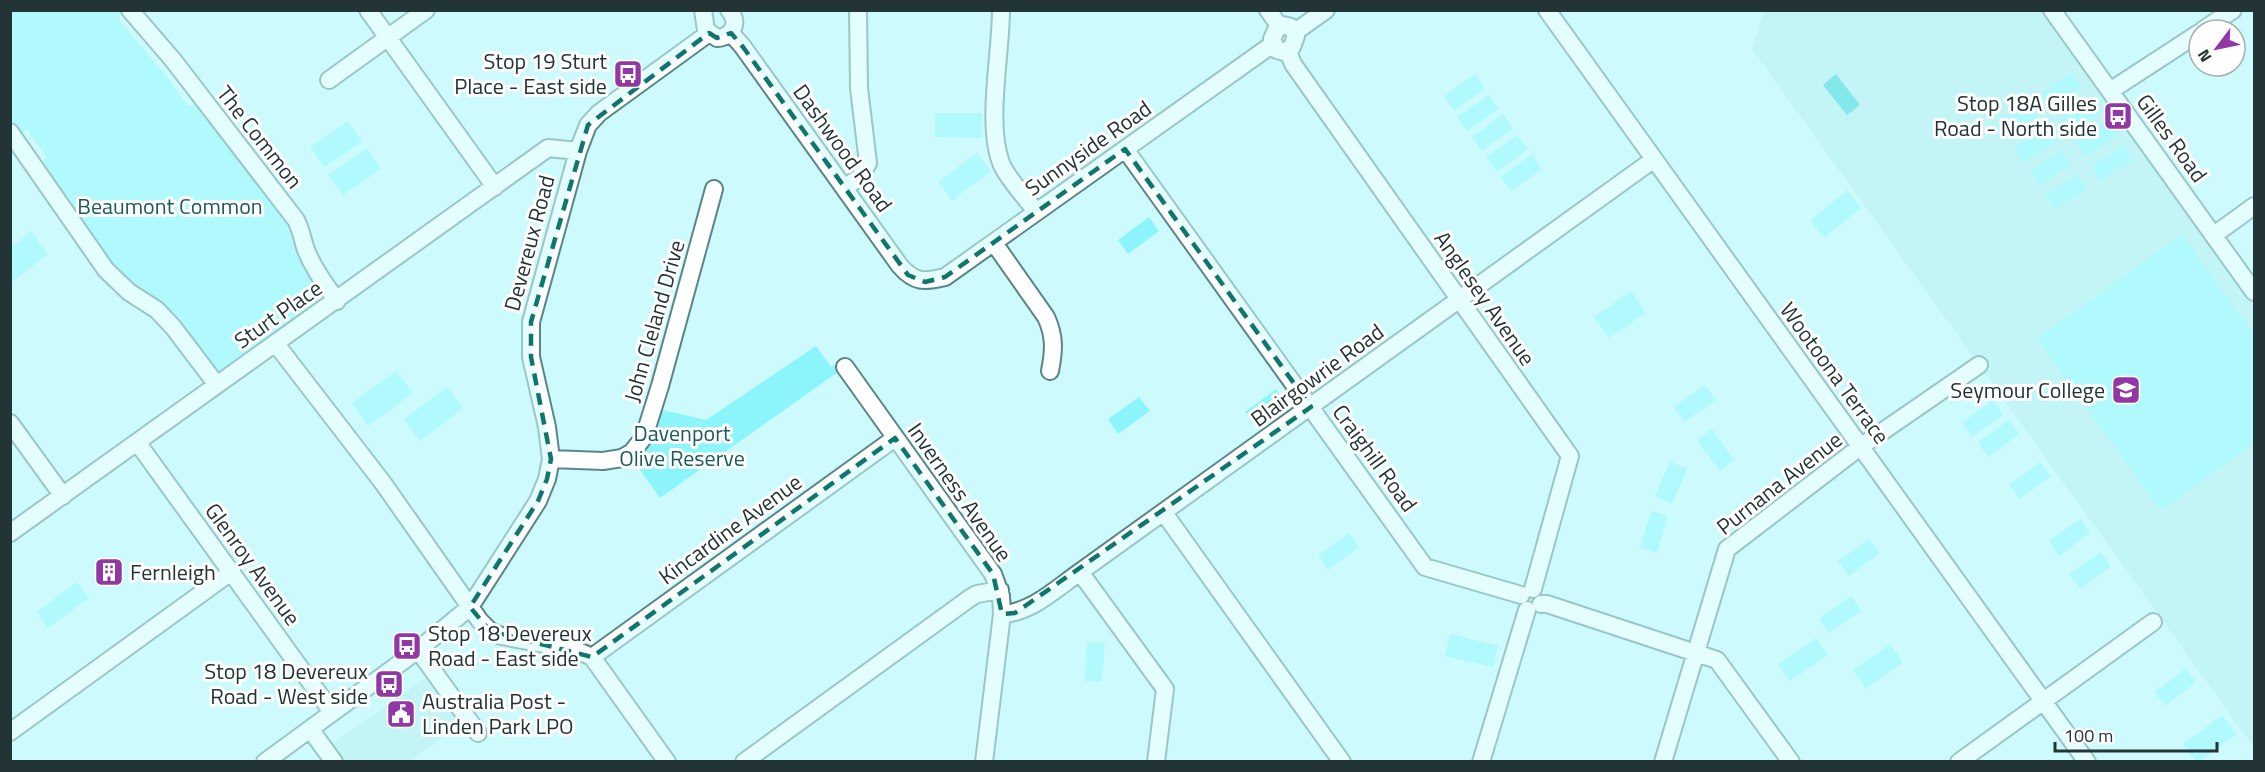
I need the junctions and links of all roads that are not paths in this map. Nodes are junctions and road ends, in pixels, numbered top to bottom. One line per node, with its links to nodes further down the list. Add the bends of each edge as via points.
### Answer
1 (130, 10): 33 (street, The Common, via 296,220 315,269)
2 (368, 10): 14 (street)
3 (426, 10): 14 (street)
4 (858, 10): 24 (street, via 859,87 868,163 860,177)
5 (1001, 10): 27 (street, via 996,99 1001,164)
6 (1268, 10): 12 (street)
7 (1326, 10): 12 (street)
8 (1547, 10): 22 (street, Wootoona Terrace)
9 (2052, 10): 18 (street, Gilles Road)
10 (729, 11): 13 (street, via 735,24)
11 (707, 18): 13 (street, via 717,38); 21 (street, Devereux Road, via 599,113 588,125)
12 (1288, 30): 16 (street, via 1275,33)
13 (730, 33): 24 (street, Dashwood Road)
14 (388, 38): 17 (street); 23 (street)
15 (2187, 41): 18 (street)
16 (1281, 48): 20 (street, Sunnyside Road); 32 (street, Anglesey Avenue)
17 (329, 80)
18 (2110, 91): 28 (street, Gilles Road)
19 (10, 132): 38 (street, via 106,270 129,292 157,310)
20 (1125, 149): 27 (street, Sunnyside Road); 39 (street, Craighill Road)
21 (578, 151): 23 (street, Sturt Place, via 548,148); 44 (street, Devereux Road, via 531,322 531,357)
22 (1653, 160): 32 (street, Blairgowrie Road); 43 (street, Wootoona Terrace)
23 (495, 187): 33 (street, Sturt Place)
24 (844, 188): 30 (street, Dashwood Road, via 900,266 908,275)
25 (714, 189): 44 (street, John Cleland Drive, via 644,437 622,458)
26 (2254, 206): 28 (street)
27 (1036, 211): 29 (street, Sunnyside Road)
28 (2214, 235): 31 (street, Gilles Road)
29 (994, 243): 30 (street, Sunnyside Road, via 945,277); 37 (street, via 1049,324 1054,351)
30 (925, 282)
31 (2254, 292)
32 (1459, 300): 39 (street, Blairgowrie Road); 51 (street, Anglesey Avenue, via 1570,456)
33 (337, 301): 34 (street, Sturt Place)
34 (276, 344): 38 (street, Sturt Place); 52 (street, via 383,483)
35 (1979, 365): 43 (street, Purnana Avenue)
36 (845, 367): 41 (street, Inverness Avenue)
37 (1050, 371)
38 (217, 386): 42 (street, Sturt Place)
39 (1311, 408): 46 (street, Blairgowrie Road); 51 (street, Craighill Road, via 1425,567)
40 (10, 423): 45 (street)
41 (895, 438): 50 (street, Inverness Avenue, via 993,574); 57 (street, Kincardine Avenue)
42 (137, 442): 45 (street, Sturt Place); 48 (street, Glenroy Avenue)
43 (1860, 447): 56 (street, Purnana Avenue, via 1727,549); 58 (street, Wootoona Terrace)
44 (551, 459): 52 (street, Devereux Road, via 538,501)
45 (63, 496): 47 (street, Sturt Place)
46 (1164, 513): 49 (street, Blairgowrie Road); 69 (street)
47 (10, 533)
48 (231, 572): 59 (street, Glenroy Avenue); 61 (street)
49 (1080, 572): 53 (street, Blairgowrie Road, via 1027,608); 68 (street, via 1165,689)
50 (1000, 591): 53 (street, Inverness Avenue); 66 (street, via 970,598)
51 (1531, 599): 56 (street, Craighill Road); 70 (street, Anglesey Avenue)
52 (470, 607): 55 (street, Devereux Road); 57 (street, via 490,632)
53 (1002, 614): 67 (street, Inverness Avenue)
54 (2153, 622): 58 (street)
55 (418, 650): 59 (street, Devereux Road); 62 (street)
56 (1696, 651): 71 (street, Purnana Avenue); 72 (street, Craighill Road, via 1717,660)
57 (592, 657): 65 (street)
58 (2043, 701): 73 (street); 74 (street, Wootoona Terrace)
59 (332, 712): 60 (street, Devereux Road)
60 (310, 729): 63 (street, Devereux Road); 64 (street)
61 (10, 732)
62 (478, 733)
63 (265, 762)
64 (334, 762)
65 (667, 762)
66 (744, 762)
67 (984, 762)
68 (1156, 762)
69 (1342, 762)
70 (1481, 762)
71 (1663, 762)
72 (1791, 762)
73 (1959, 762)
74 (2087, 762)

